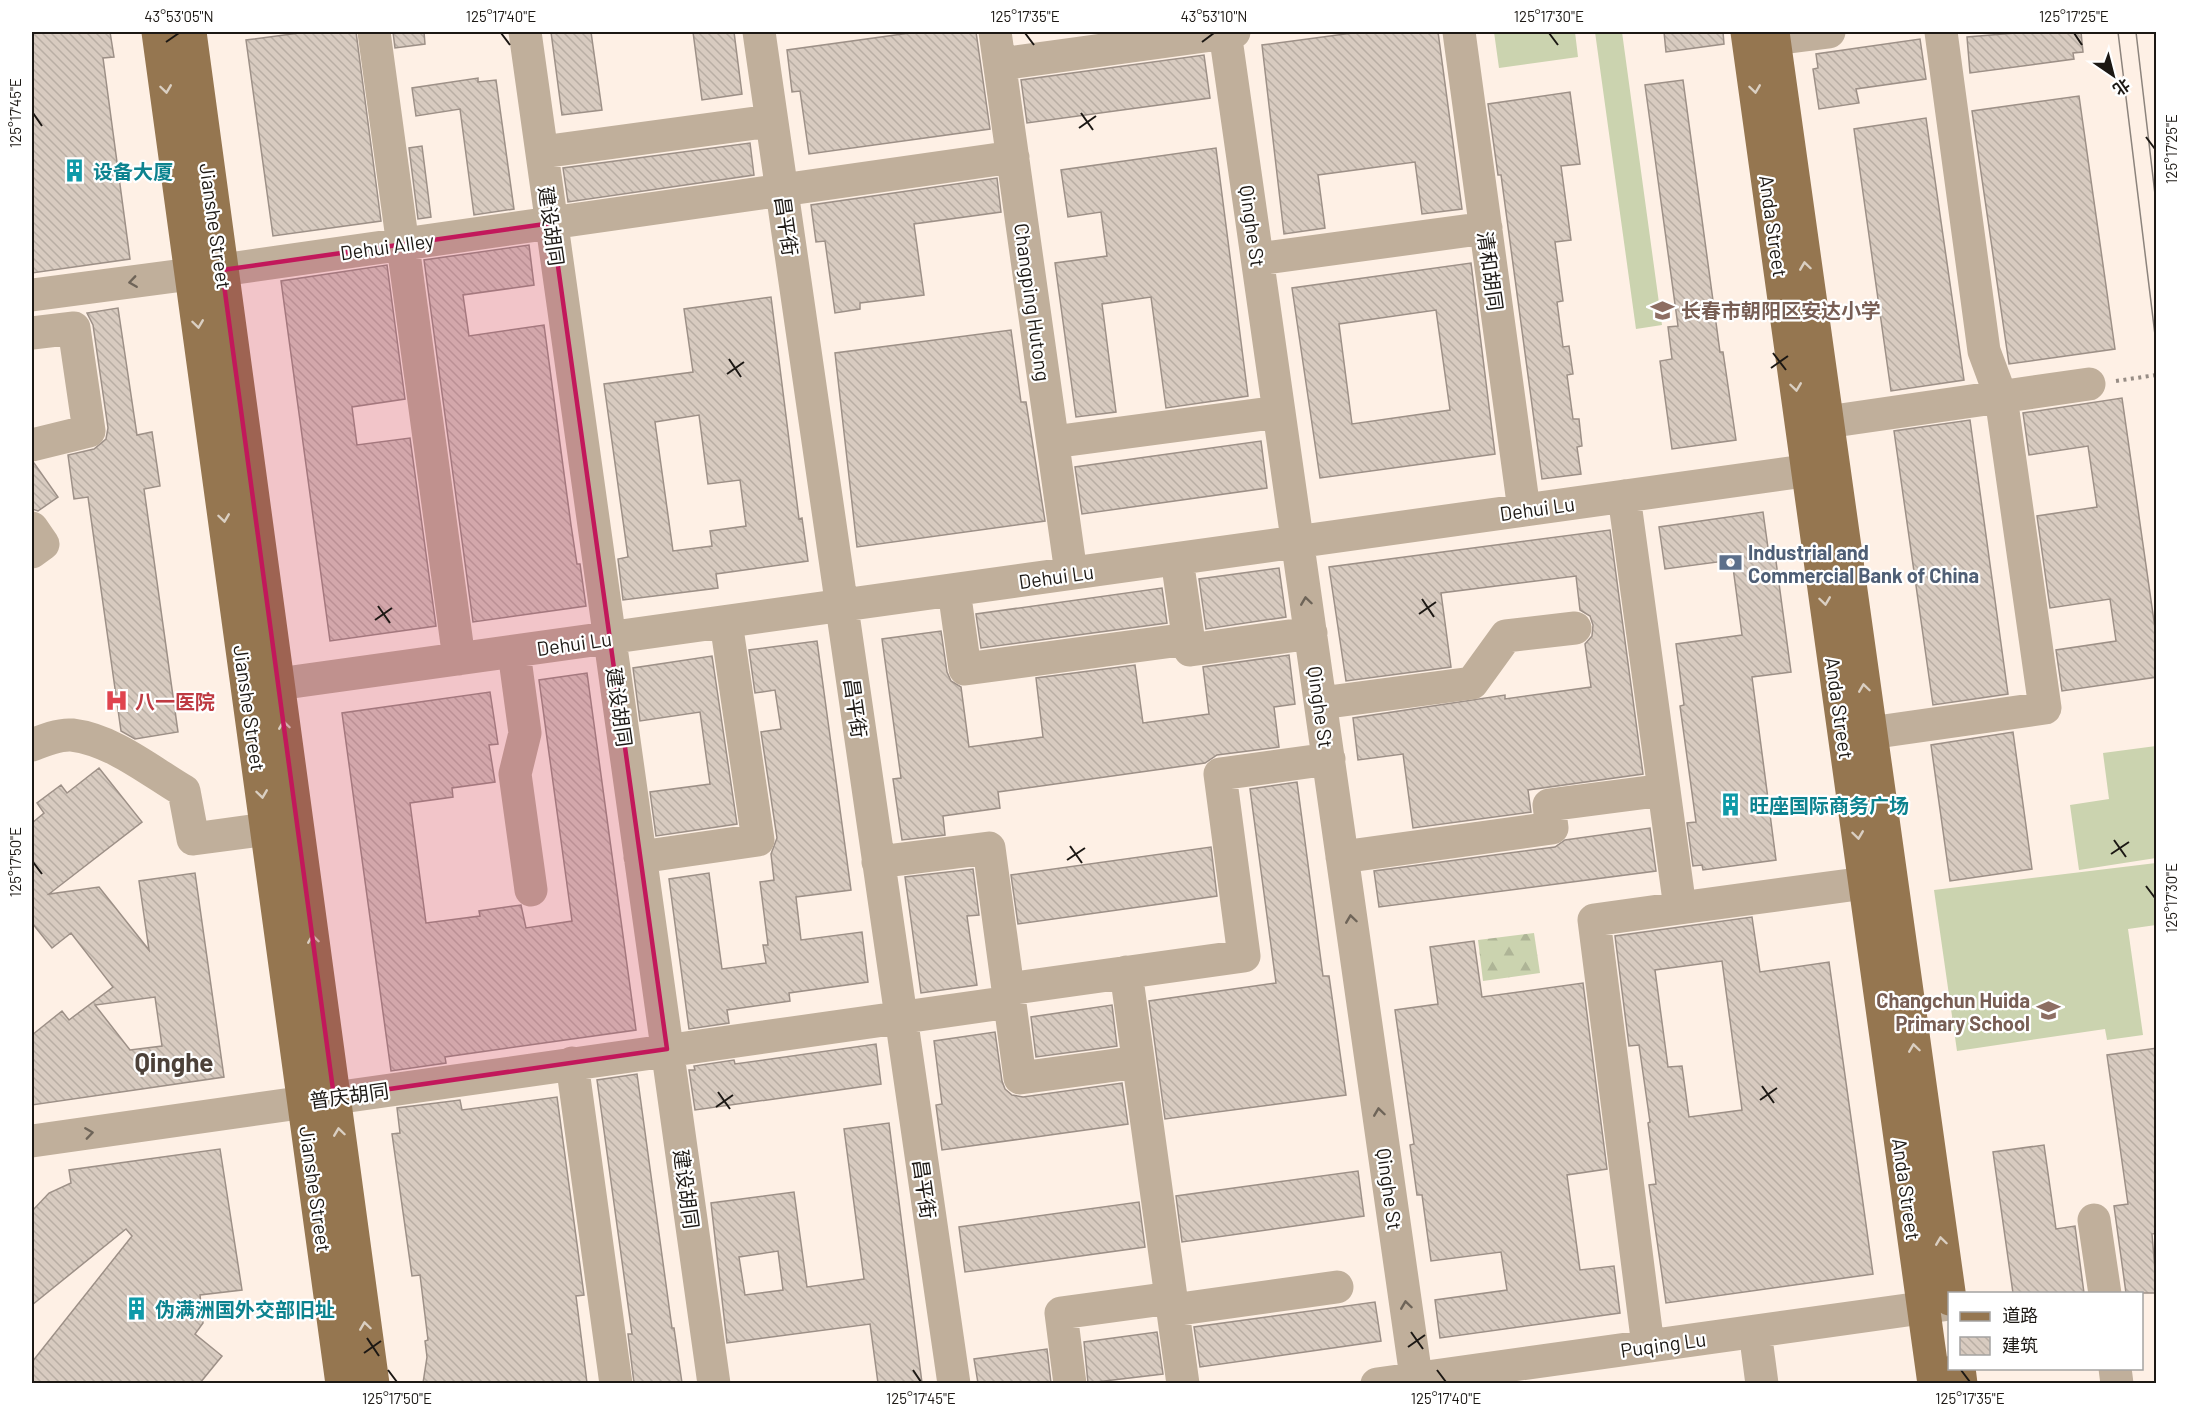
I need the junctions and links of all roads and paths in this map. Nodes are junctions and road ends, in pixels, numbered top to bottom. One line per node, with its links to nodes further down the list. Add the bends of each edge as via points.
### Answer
1 (158, 32): 21 (main road, Jianshe Street, one-way to 21)
2 (190, 32): 21 (main road, Jianshe Street)
3 (374, 32): 19 (street)
4 (525, 32): 14 (street, 建设胡同)
5 (759, 32): 13 (street, 昌平街)
6 (995, 32): 12 (street, Changping Hutong)
7 (1228, 32): 12 (street); 20 (street, Qinghe St)
8 (1459, 32): 18 (street, 清和胡同)
9 (1829, 32): 11 (street)
10 (1941, 32): 27 (street, via 1984,351)
11 (1764, 34): 29 (main road, Anda Street, one-way to 11); 32 (main road, Anda Street, one-way to 32)
12 (999, 64): 15 (street, Changping Hutong)
13 (771, 121): 14 (street); 16 (street, 昌平街)
14 (542, 152): 17 (street, 建设胡同)
15 (1013, 157): 16 (street, Dehui Alley); 30 (street, Changping Hutong)
16 (781, 190): 17 (street, Dehui Alley); 41 (street, 昌平街)
17 (552, 222): 19 (street, Dehui Alley); 45 (street, 建设胡同)
18 (1486, 228): 20 (street); 34 (street, 清和胡同)
19 (403, 244): 21 (street, Dehui Alley); 48 (street)
20 (1258, 259): 28 (street, Qinghe St)
21 (207, 272): 22 (street, Dehui Alley, one-way to 22); 49 (main road, Jianshe Street); 55 (main road, Jianshe Street, one-way to 55)
22 (32, 296)
23 (32, 333): 31 (street, via 74,328 89,431)
24 (2157, 375): 25 (path)
25 (2136, 378)
26 (2088, 384): 27 (street)
27 (2001, 397): 29 (street); 51 (street, via 2045,708)
28 (1279, 412): 30 (street); 36 (street, Qinghe St)
29 (1827, 422): 32 (main road, Anda Street)
30 (1053, 442): 39 (street, Changping Hutong)
31 (32, 445)
32 (1820, 468): 33 (street, Dehui Lu); 51 (main road, Anda Street, one-way to 32); 59 (main road, Anda Street, one-way to 59)
33 (1624, 496): 34 (street, Dehui Lu); 54 (street)
34 (1524, 510): 36 (street, Dehui Lu)
35 (32, 528): 37 (street, via 43,544)
36 (1298, 542): 38 (street, Dehui Lu); 44 (street, Qinghe St, one-way to 36)
37 (32, 552)
38 (1177, 559): 39 (street, Dehui Lu); 46 (street)
39 (1071, 573): 40 (street, Dehui Lu)
40 (954, 590): 41 (street, Dehui Lu); 46 (street, via 965,669)
41 (841, 605): 42 (street, Dehui Lu); 58 (street, 昌平街)
42 (726, 622): 45 (street, Dehui Lu); 56 (street, via 758,840)
43 (1575, 628): 50 (street, via 1506,636 1472,683)
44 (1311, 633): 46 (street, via 1190,650); 50 (street, Qinghe St)
45 (610, 638): 47 (street, Dehui Lu); 56 (street, 建设胡同)
46 (1188, 639)
47 (514, 652): 48 (street, Dehui Lu); 60 (street, via 525,733 515,774)
48 (459, 659): 49 (street, Dehui Lu)
49 (278, 684): 68 (main road, Jianshe Street, one-way to 49)
50 (1321, 703): 53 (street, Qinghe St)
51 (1870, 733): 73 (main road, Anda Street, one-way to 51)
52 (32, 745): 55 (street, via 71,735 104,744 184,791 193,840)
53 (1329, 759): 57 (street, Qinghe St); 62 (street, 普庆胡同, via 1220,774 1244,956)
54 (1664, 790): 57 (street, via 1549,805 1552,828); 61 (street)
55 (267, 829): 68 (main road, Jianshe Street)
56 (640, 857): 65 (street, 建设胡同)
57 (1342, 857): 77 (street, Qinghe St, one-way to 57)
58 (878, 862): 63 (street, via 989,848); 64 (street, 昌平街)
59 (1865, 883): 61 (street); 73 (main road, Anda Street)
60 (531, 890)
61 (1680, 909): 76 (street, via 1593,920)
62 (1126, 972): 63 (street, 普庆胡同); 66 (street)
63 (1009, 995): 64 (street, 普庆胡同); 66 (street, via 1020,1078)
64 (901, 1017): 65 (street, 普庆胡同); 82 (street, 昌平街)
65 (667, 1049): 67 (street, 普庆胡同); 81 (street, 建设胡同)
66 (1138, 1062): 74 (street)
67 (572, 1063): 68 (street, 普庆胡同); 80 (street)
68 (319, 1099): 69 (street, 普庆胡同, one-way to 68); 78 (main road, Jianshe Street); 79 (main road, Jianshe Street, one-way to 68)
69 (32, 1141)
70 (2094, 1220): 72 (street)
71 (1337, 1287): 74 (street)
72 (2105, 1292)
73 (1941, 1303): 75 (street, Puqing Lu); 87 (main road, Anda Street)
74 (1172, 1304): 83 (street, via 1061,1313); 84 (street)
75 (1755, 1331): 76 (street, Puqing Lu); 86 (street)
76 (1648, 1346): 77 (street, Puqing Lu)
77 (1417, 1381): 85 (street, Puqing Lu)
78 (342, 1383)
79 (373, 1383)
80 (616, 1383)
81 (714, 1383)
82 (954, 1383)
83 (1070, 1383)
84 (1183, 1383)
85 (1377, 1383)
86 (1762, 1383)
87 (1934, 1383)

